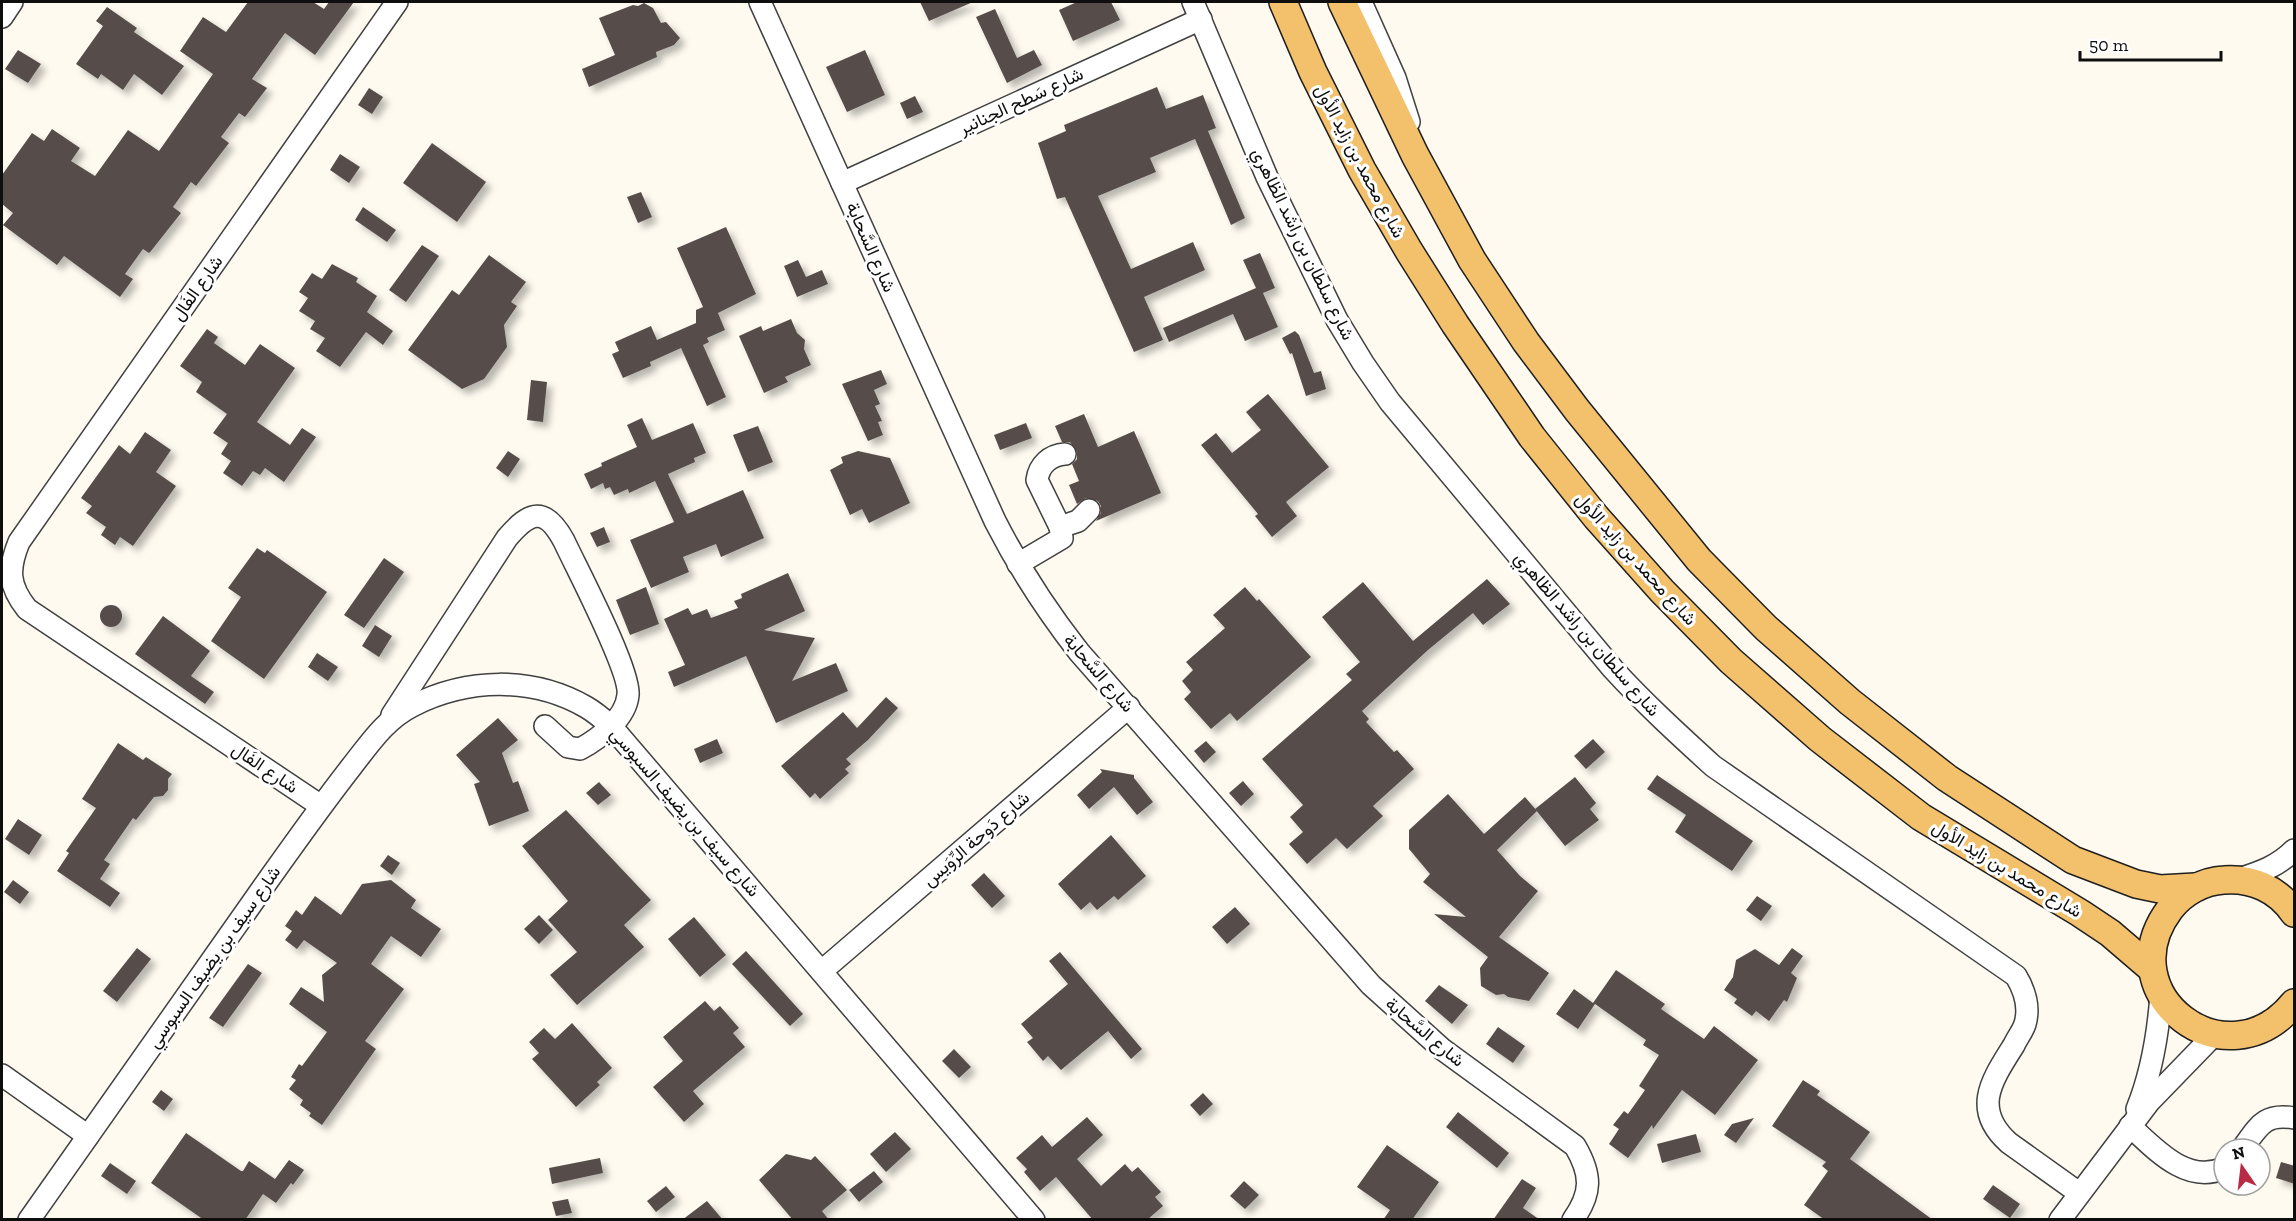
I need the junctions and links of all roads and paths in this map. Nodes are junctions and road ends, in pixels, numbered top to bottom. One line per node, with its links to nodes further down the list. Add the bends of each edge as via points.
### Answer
1 (12, 2): 8 (street)
2 (398, 2): 15 (street, شارع الفَال, via 19,542)
3 (760, 2): 10 (street, شارع السَّحابة)
4 (1283, 2): 25 (main road, شارع محمد بن زايد الأول, via 1362,170 1408,251 1532,437 1647,575 1731,661 1820,739 1921,817 2080,913)
5 (1341, 2): 9 (main road)
6 (1361, 2): 9 (street, via 1402,96)
7 (1197, 10): 10 (street, شارع سَطح الجنانير); 38 (street, شارع سلطان بن راشد الظاهري, via 1267,177 1337,320 1390,402 1613,669 1713,766 2016,976 2023,987 2027,1013 2024,1026 1990,1087 1989,1113 1999,1134 2009,1143)
8 (2, 17)
9 (1415, 155): 23 (main road, via 1472,260 1577,411 1692,552 1766,628 1850,702 1947,778 2073,860 2160,889)
10 (842, 183): 14 (street, شارع السَّحابة)
11 (1065, 454): 13 (street, via 1047,460 1037,480)
12 (1089, 510): 13 (street, via 1078,521)
13 (1060, 527): 14 (street, via 1062,538)
14 (1018, 564): 16 (street, شارع السَّحابة, via 1062,631)
15 (7, 581): 20 (street, شارع الفَال, via 27,609)
16 (1129, 707): 26 (street, شارع دَوحة الرِّوَيس); 41 (street, شارع السَّحابة, via 1371,985 1442,1049 1575,1146 1586,1163 1588,1189)
17 (388, 721): 19 (street, شارع سيف بن يضيف السبوسي, via 439,695 468,686 499,683 559,694 587,707); 19 (street, via 507,538 526,518 536,515 548,518 557,527 623,668 629,693); 20 (street, شارع سيف بن يضيف السبوسي)
18 (546, 726): 19 (street, via 575,750)
19 (611, 726): 26 (street, شارع سيف بن يضيف السبوسي)
20 (321, 806): 35 (street, شارع سيف بن يضيف السبوسي)
21 (2295, 849): 22 (street, via 2282,862)
22 (2239, 879): 23 (main road, via 2216,880); 24 (main road, via 2265,886)
23 (2195, 887): 25 (main road, via 2175,902 2160,922 2153,945)
24 (2295, 913)
25 (2152, 969): 27 (main road)
26 (822, 970): 40 (street, شارع سيف بن يضيف السبوسي)
27 (2161, 996): 31 (main road, via 2175,1014); 34 (street, via 2153,1062)
28 (2295, 1003): 29 (main road)
29 (2264, 1029): 30 (main road); 31 (main road, via 2240,1036)
30 (2295, 1032)
31 (2214, 1035): 34 (street, via 2170,1078)
32 (2, 1075): 35 (street)
33 (2295, 1118): 36 (street, via 2278,1115)
34 (2130, 1126): 37 (street, via 2185,1170); 38 (street)
35 (88, 1136): 39 (street, شارع سيف بن يضيف السبوسي)
36 (2252, 1137)
37 (2212, 1171)
38 (2079, 1193): 42 (street)
39 (29, 1220)
40 (1034, 1220)
41 (1573, 1220)
42 (2060, 1220)

